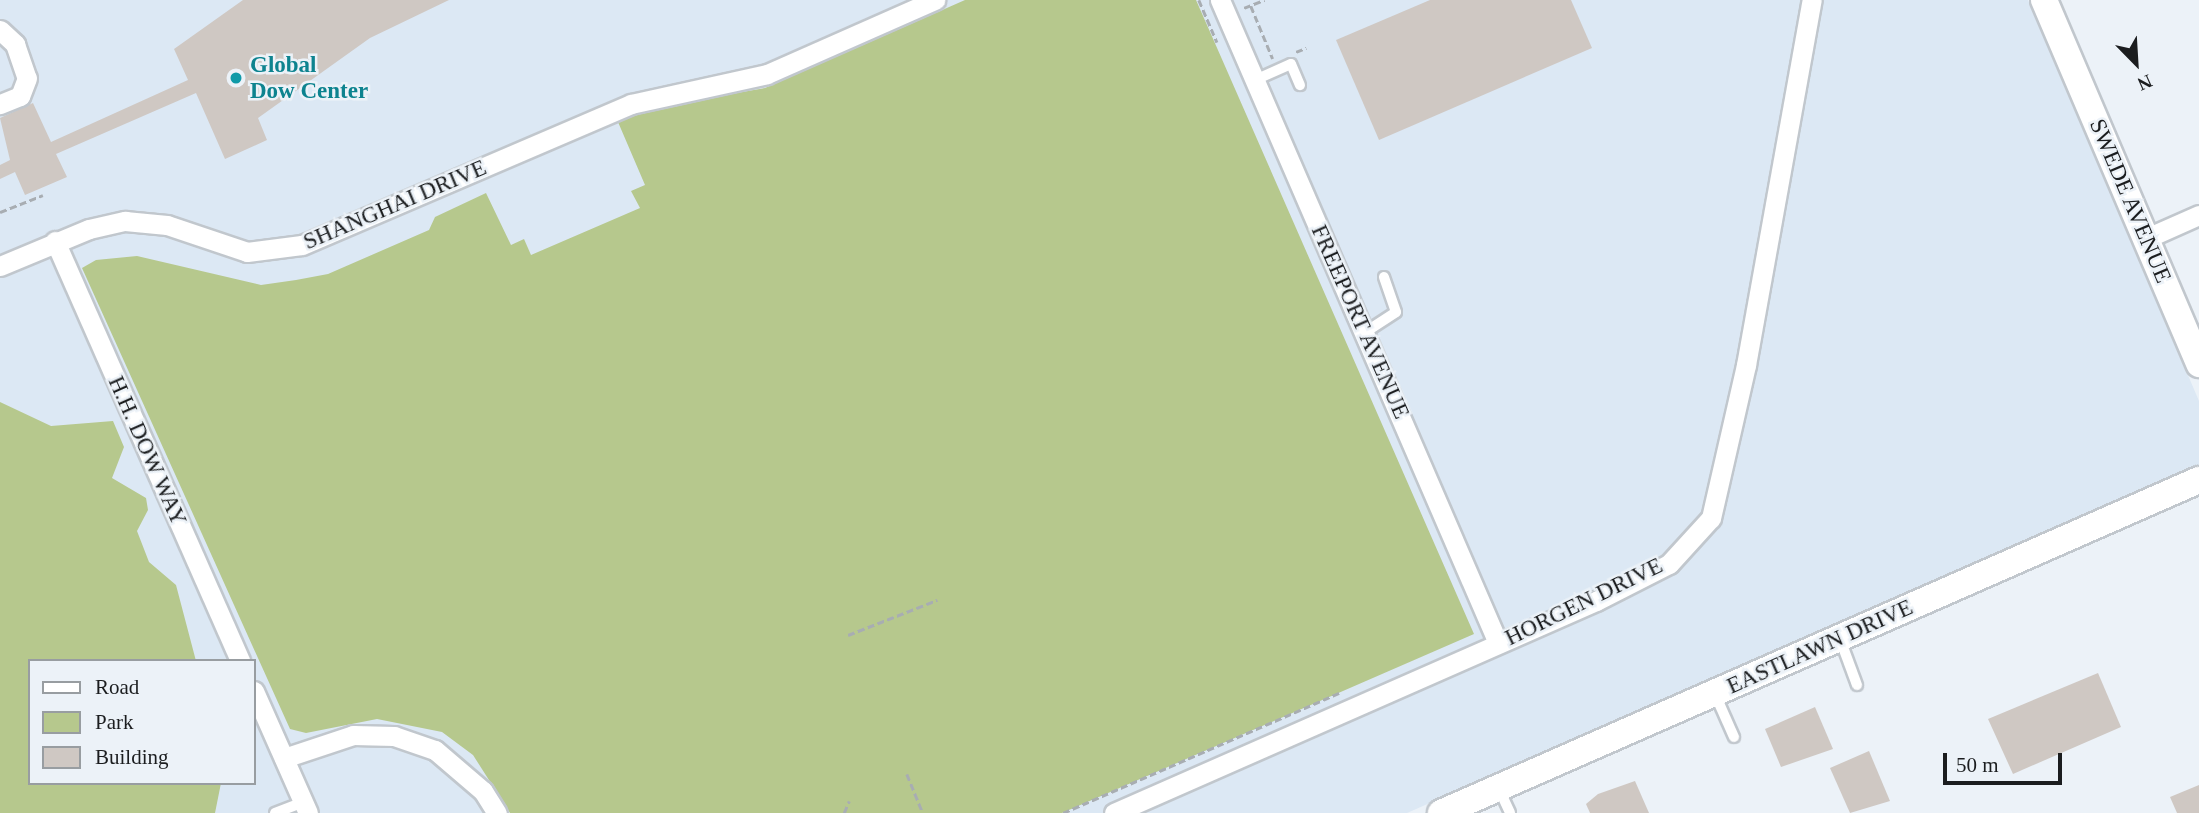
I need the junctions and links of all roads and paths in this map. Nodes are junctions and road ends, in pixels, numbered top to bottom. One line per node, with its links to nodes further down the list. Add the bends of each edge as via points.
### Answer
1 (935, 0): 15 (street, SHANGHAI DRIVE, via 767,74 654,97 585,123 284,250 247,252 167,225 125,221)
2 (1220, 0): 8 (street, FREEPORT AVENUE)
3 (1812, 0): 24 (street, HORGEN DRIVE, via 1746,365 1710,518 1669,564)
4 (2044, 0): 14 (street, SWEDE AVENUE)
5 (1251, 6): 7 (path, via 1275,62)
6 (0, 30): 10 (street, via 15,44 27,78 20,96)
7 (1306, 48)
8 (1255, 80): 9 (lane, via 1291,64); 18 (street, FREEPORT AVENUE)
9 (1300, 85)
10 (0, 104)
11 (43, 195): 12 (path)
12 (0, 212)
13 (2199, 215): 14 (street)
14 (2147, 238): 19 (street, SWEDE AVENUE)
15 (55, 241): 16 (street, SHANGHAI DRIVE); 25 (street, H.H. DOW WAY)
16 (0, 266)
17 (1384, 277): 18 (lane, via 1396,312)
18 (1364, 333): 24 (street, FREEPORT AVENUE)
19 (2199, 364)
20 (2199, 480): 23 (street, EASTLAWN DRIVE)
21 (937, 600): 22 (path)
22 (848, 635)
23 (1840, 639): 26 (lane); 28 (street, EASTLAWN DRIVE)
24 (1499, 643): 41 (street, HORGEN DRIVE)
25 (239, 659)
26 (1857, 685)
27 (1350, 688): 40 (path)
28 (1715, 694): 30 (lane); 33 (street, EASTLAWN DRIVE)
29 (256, 695): 31 (street)
30 (1734, 737)
31 (284, 758): 35 (street); 37 (street, via 353,735 394,736 444,757 483,791)
32 (907, 774): 39 (path)
33 (1499, 788): 42 (street, EASTLAWN DRIVE); 43 (lane)
34 (849, 801): 38 (path)
35 (306, 808): 36 (lane)
36 (275, 813)
37 (497, 813)
38 (844, 813)
39 (923, 813)
40 (1063, 813)
41 (1114, 813)
42 (1441, 813)
43 (1510, 813)

